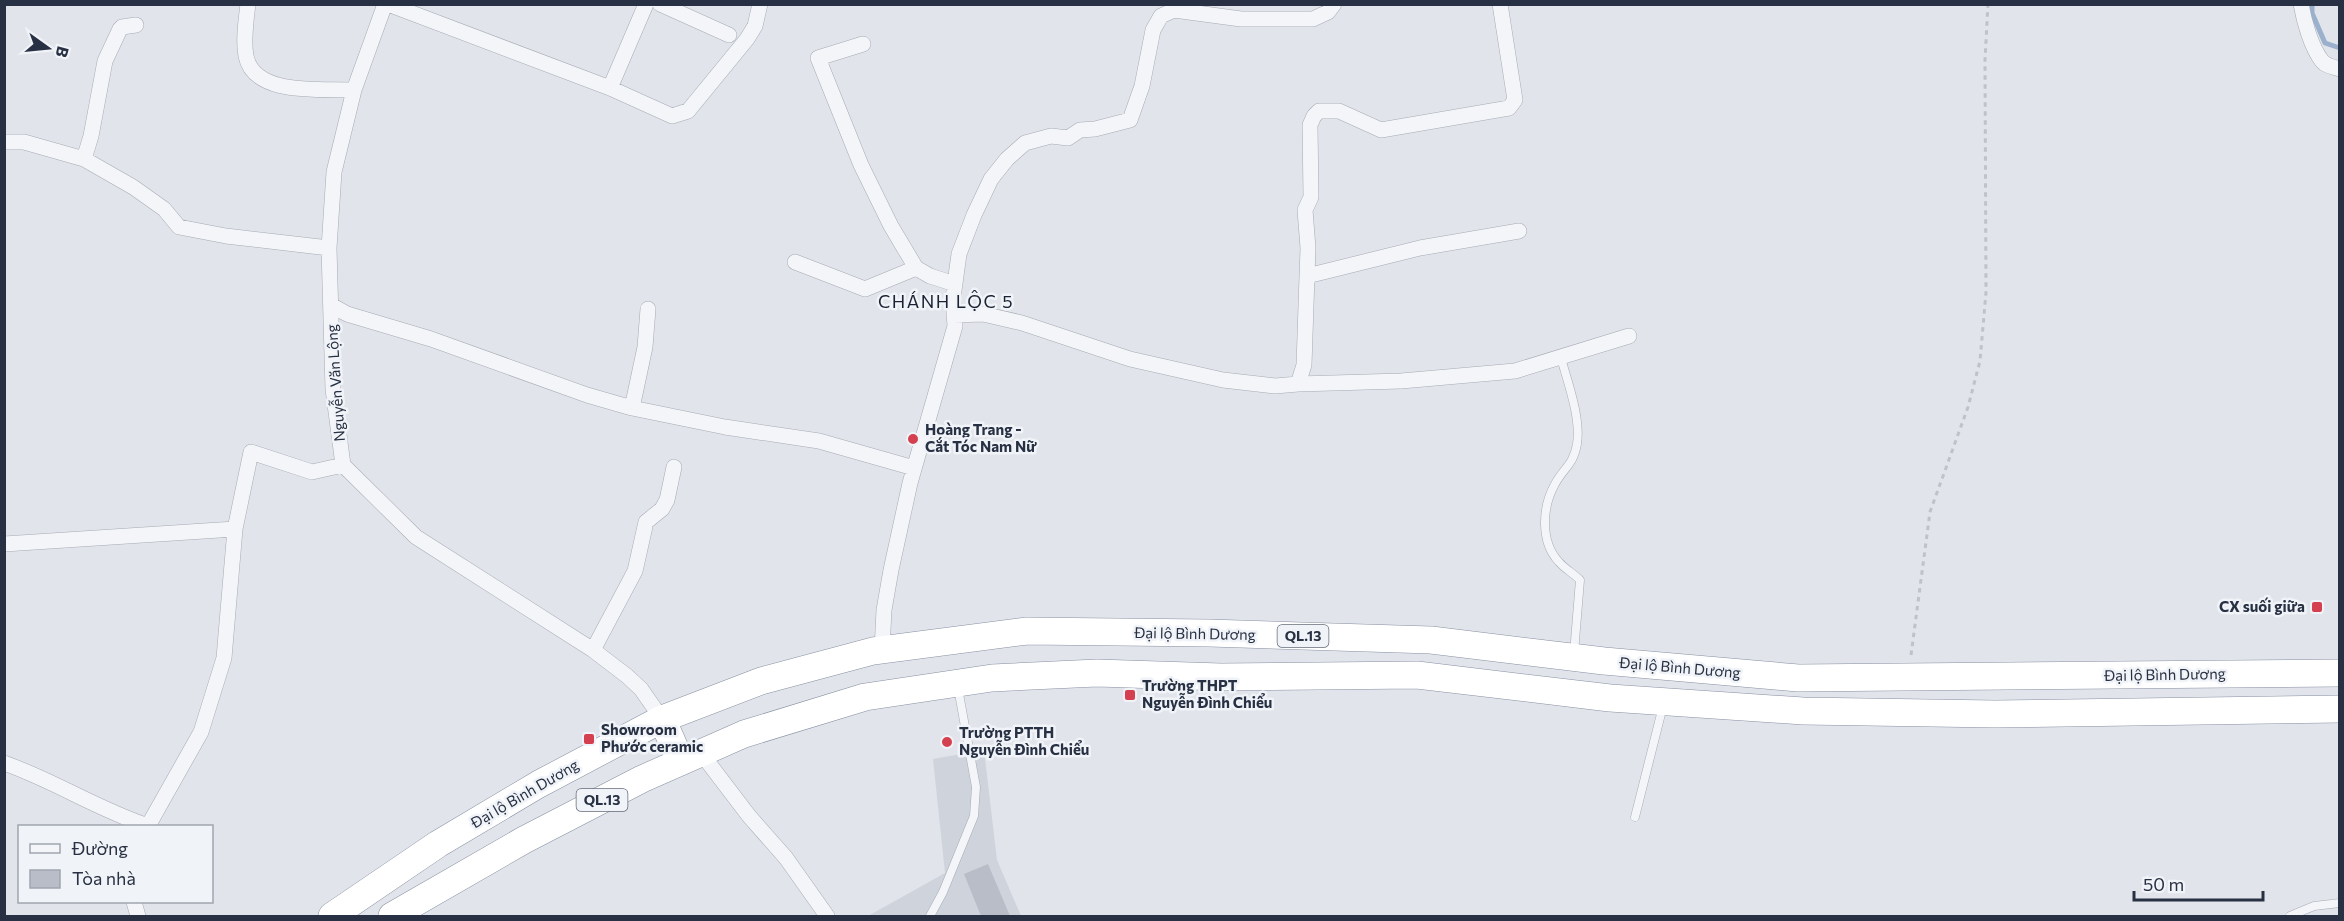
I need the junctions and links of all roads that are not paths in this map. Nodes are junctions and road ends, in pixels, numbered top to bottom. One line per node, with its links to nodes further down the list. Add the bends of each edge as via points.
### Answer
1 (248, 4): 14 (street, via 246,56 254,74 267,83 288,87)
2 (386, 4): 13 (street); 14 (street, Nguyễn Văn Lộng)
3 (645, 4): 13 (street)
4 (660, 4): 10 (street)
5 (760, 4): 13 (street, via 747,39 688,111 672,116)
6 (1334, 4): 22 (street, via 1328,12 1313,19 1240,19 1174,10 1161,16 1153,30 1142,86 1130,120 1080,130 1068,138 1051,136 1025,143 1007,159 974,215 959,254)
7 (1500, 4): 21 (street, via 1515,100 1509,108 1381,130 1339,111 1319,111 1314,116 1310,125 1311,197 1305,210)
8 (2301, 4): 12 (street, via 2314,47 2329,66)
9 (136, 25): 16 (street, via 120,29 105,61 92,136)
10 (729, 35)
11 (863, 44): 20 (street, via 818,58 861,165)
12 (2340, 69)
13 (610, 88)
14 (354, 90): 18 (street, Nguyễn Văn Lộng, via 334,172)
15 (4, 142): 16 (street, via 24,142)
16 (84, 159): 18 (street, via 133,187 164,209 180,227)
17 (1519, 231): 21 (street, via 1420,248)
18 (329, 248): 23 (street, Nguyễn Văn Lộng)
19 (795, 262): 20 (street, via 865,289)
20 (916, 268): 22 (street)
21 (1307, 276): 28 (street, via 1304,365)
22 (955, 284): 25 (street)
23 (331, 305): 29 (street, via 347,314); 30 (street, Nguyễn Văn Lộng, via 333,389)
24 (648, 309): 29 (street, via 645,347)
25 (954, 315): 28 (street, via 983,314 1022,323 1130,359 1223,380 1275,386); 32 (street, via 955,326)
26 (1629, 336): 27 (street)
27 (1561, 358): 28 (street, via 1515,371 1401,381); 37 (lane, via 1573,402 1577,442 1572,464 1556,482 1547,501 1546,526 1547,546 1560,564 1580,580)
28 (1298, 384)
29 (632, 408): 32 (street, via 694,422 819,441)
30 (343, 465): 33 (street, via 312,472 250,452); 35 (street, via 416,537)
31 (674, 467): 35 (street, via 667,500 646,522 635,571)
32 (914, 468): 36 (street, via 888,590)
33 (235, 529): 34 (street); 47 (street, via 224,658 201,732)
34 (4, 544)
35 (593, 650): 42 (street, via 634,682)
36 (882, 650): 37 (highway, Đại lộ Bình Dương / QL.13, via 1027,631 1431,640); 42 (highway, Đại lộ Bình Dương / QL.13, via 761,681)
37 (1574, 657): 38 (highway, Đại lộ Bình Dương / QL.13, via 1798,678)
38 (2340, 673)
39 (957, 683): 40 (highway, QL.13, via 1097,673 1221,677 1417,675); 43 (highway, QL.13, via 865,697 744,734); 52 (lane, via 976,787 974,816)
40 (1665, 702): 41 (highway, QL.13, via 1803,711 1995,714); 45 (lane)
41 (2340, 709)
42 (662, 719): 43 (highway); 49 (highway, Đại lộ Bình Dương / QL.13, via 539,784 438,844)
43 (691, 757): 50 (highway, QL.13, via 524,840); 51 (street, via 786,858)
44 (4, 763): 46 (street, via 114,815)
45 (1635, 817)
46 (145, 825)
47 (149, 825)
48 (2340, 903): 53 (lane, via 2314,906)
49 (332, 916)
50 (392, 916)
51 (827, 916)
52 (930, 916)
53 (2290, 916)

